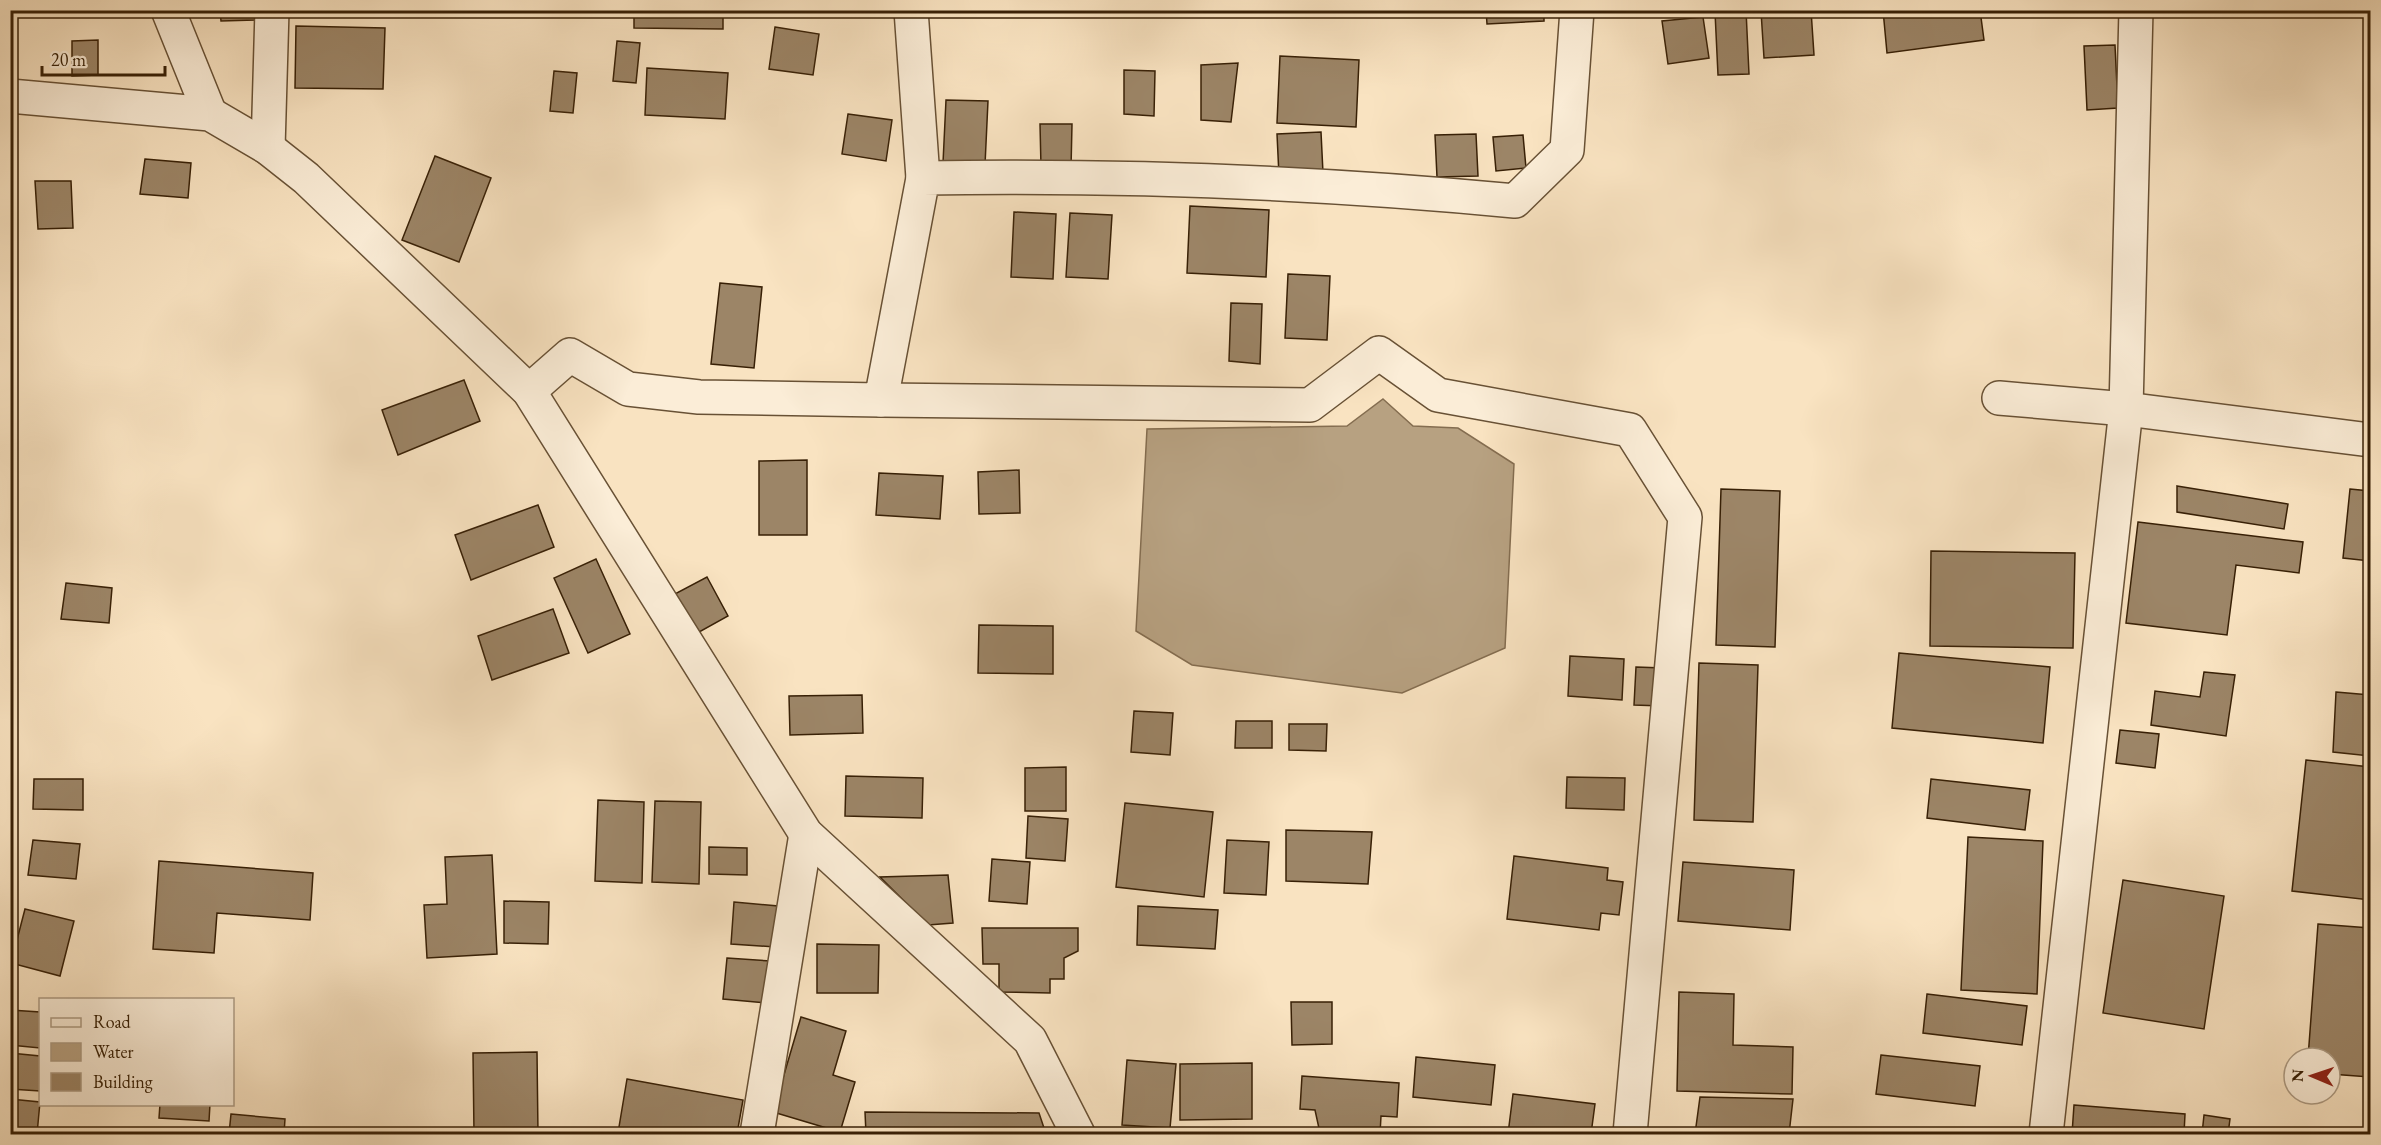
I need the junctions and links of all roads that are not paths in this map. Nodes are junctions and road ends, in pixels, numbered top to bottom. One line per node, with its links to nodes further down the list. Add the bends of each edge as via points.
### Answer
1 (168, 10): 7 (street)
2 (272, 10): 8 (street)
3 (911, 10): 9 (street)
4 (1577, 10): 9 (street, via 1567,150 1515,201 1386,189 1072,176)
5 (2136, 10): 13 (street)
6 (10, 96): 7 (street)
7 (210, 114): 8 (street)
8 (268, 148): 10 (street, via 306,178)
9 (923, 178): 12 (street)
10 (529, 391): 12 (street, via 570,355 628,389 699,397); 15 (street)
11 (1999, 398): 13 (street)
12 (881, 400): 18 (street, via 1310,405 1379,353 1438,395 1630,430 1685,517)
13 (2126, 410): 14 (street); 19 (street)
14 (2370, 440)
15 (806, 834): 16 (street); 17 (street, via 1030,1040)
16 (757, 1134)
17 (1078, 1134)
18 (1630, 1134)
19 (2046, 1134)

